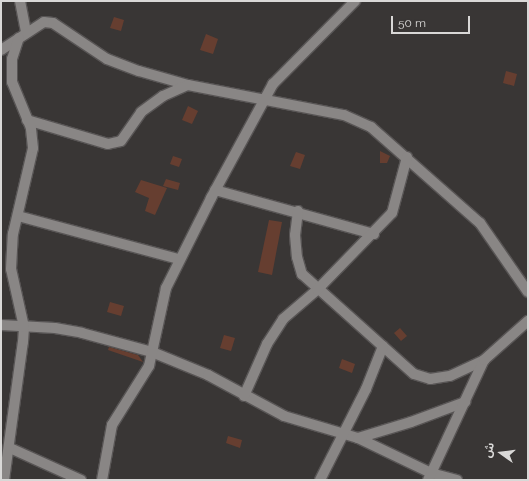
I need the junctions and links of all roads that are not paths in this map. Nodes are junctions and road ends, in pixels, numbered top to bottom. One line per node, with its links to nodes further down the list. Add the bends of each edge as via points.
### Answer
1 (20, 1): 3 (street)
2 (355, 1): 6 (street, via 288,66)
3 (22, 35): 4 (street); 5 (street, via 44,22 53,23 107,59); 7 (street, via 10,71)
4 (1, 50)
5 (188, 85): 6 (street); 7 (street, via 163,96 141,112 121,141 108,144)
6 (264, 98): 8 (street, via 344,115 371,127); 9 (street)
7 (27, 120): 11 (street, via 31,128 33,148)
8 (407, 157): 12 (street, via 392,213); 15 (street, via 480,223)
9 (215, 190): 10 (street); 13 (street)
10 (298, 211): 12 (street); 14 (street, via 295,235 297,257 302,274)
11 (18, 216): 13 (street); 18 (street, via 13,234 11,269)
12 (374, 234): 14 (street)
13 (179, 259): 20 (street, via 166,288)
14 (317, 290): 19 (street); 22 (street, via 278,326)
15 (528, 292)
16 (528, 321): 21 (street)
17 (1, 325): 18 (street)
18 (24, 327): 20 (street, via 82,333); 26 (street)
19 (383, 346): 21 (street, via 414,374 430,379 450,376); 24 (street, via 366,389)
20 (152, 352): 22 (street, via 208,375); 30 (street, via 149,366 112,425)
21 (484, 360): 23 (street)
22 (244, 396): 24 (street, via 284,416)
23 (465, 402): 25 (street); 27 (street)
24 (343, 433): 25 (street); 31 (street)
25 (358, 438): 27 (street)
26 (10, 448): 28 (street); 29 (street)
27 (430, 476): 32 (street)
28 (4, 480)
29 (81, 480)
30 (102, 480)
31 (320, 480)
32 (457, 480)

